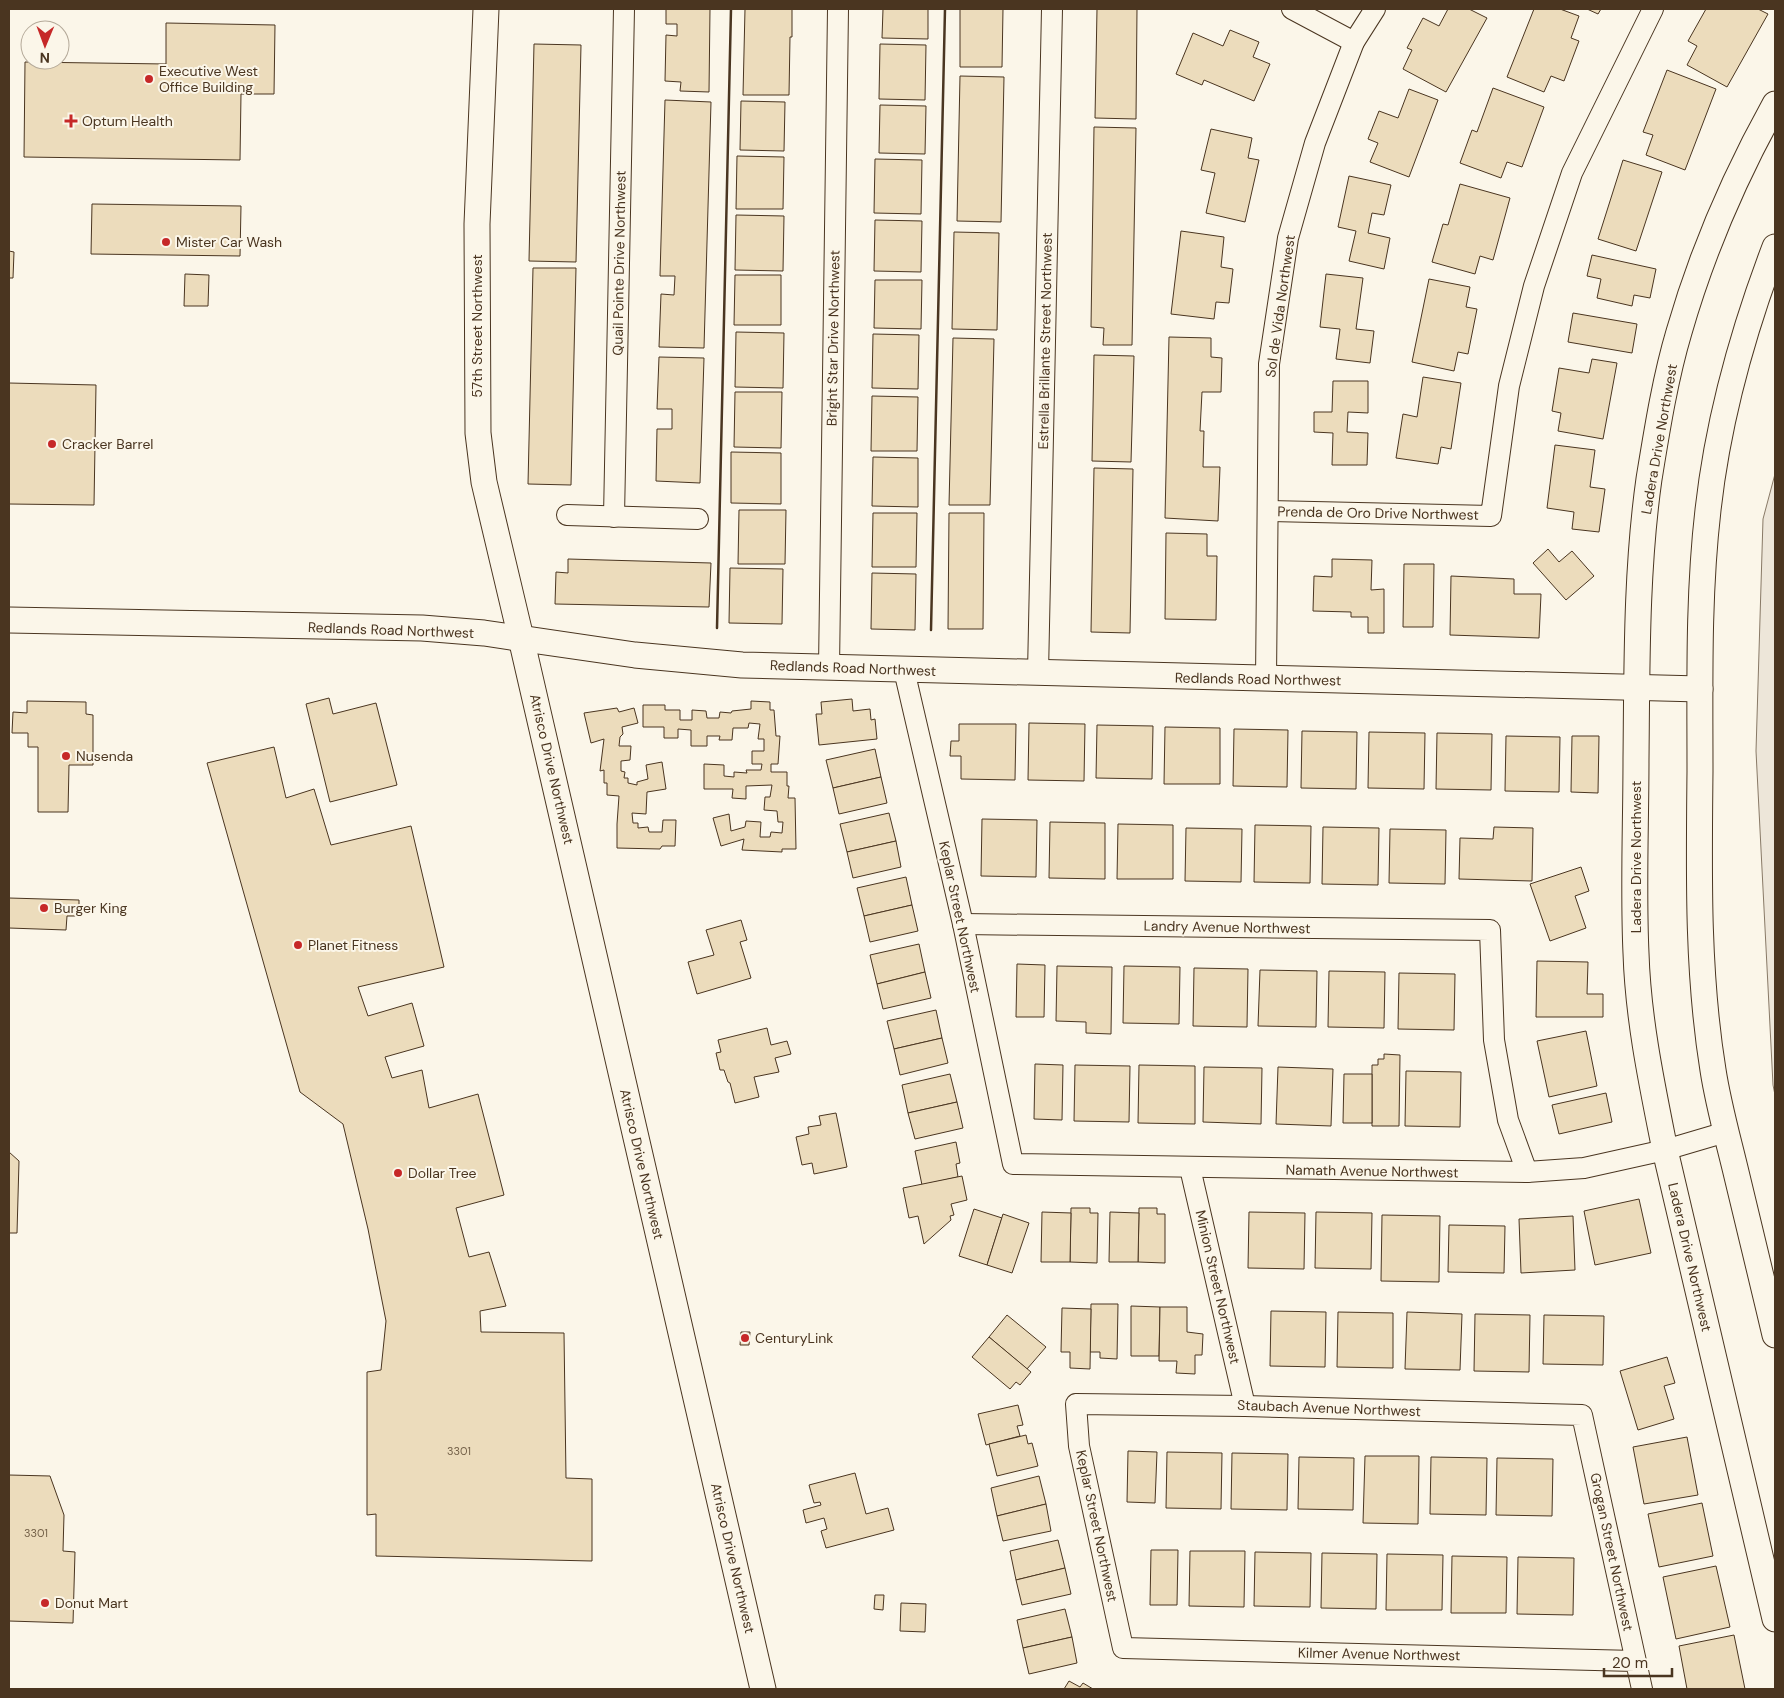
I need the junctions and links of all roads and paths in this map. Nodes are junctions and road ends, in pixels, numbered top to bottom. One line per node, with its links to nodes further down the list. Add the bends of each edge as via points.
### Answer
1 (486, 9): 16 (street, 57th Street Northwest, via 477,224 478,433 484,482)
2 (624, 9): 13 (street, Quail Pointe Drive Northwest)
3 (838, 9): 17 (street, Bright Star Drive Northwest)
4 (1052, 9): 19 (street, Estrella Brillante Street Northwest)
5 (1292, 9): 8 (street)
6 (1375, 9): 8 (street, Sol de Vida Northwest)
7 (1653, 9): 11 (street, Prenda de Oro Drive Northwest, via 1572,173 1534,286 1509,386 1491,516)
8 (1354, 42): 11 (street, Sol de Vida Northwest, via 1315,143 1288,238 1269,364)
9 (1775, 104): 21 (street, Ladera Drive Northwest, via 1725,204 1700,266 1679,333 1661,408 1649,481 1642,555)
10 (1775, 247): 22 (street, via 1737,362 1721,430 1708,508 1702,583)
11 (1268, 510): 20 (street, Sol de Vida Northwest)
12 (567, 516): 13 (street)
13 (614, 517): 14 (street)
14 (698, 519)
15 (9, 620): 16 (street, Redlands Road Northwest, via 422,628)
16 (522, 638): 17 (street, Redlands Road Northwest, via 713,663); 36 (street, Atrisco Drive Northwest)
17 (828, 668): 18 (street, Redlands Road Northwest)
18 (904, 670): 19 (street, Redlands Road Northwest); 23 (street, Keplar Street Northwest)
19 (1038, 673): 20 (street, Redlands Road Northwest)
20 (1266, 679): 21 (street, Redlands Road Northwest)
21 (1637, 688): 22 (street, Redlands Road Northwest); 25 (street, Ladera Drive Northwest, via 1636,954 1640,1011)
22 (1700, 689): 24 (street, via 1700,946 1713,1073)
23 (963, 924): 26 (street, Keplar Street Northwest); 28 (street, Landry Avenue Northwest, via 1490,930 1494,1040 1508,1120)
24 (1726, 1132): 25 (street, Namath Avenue Northwest); 29 (street)
25 (1665, 1150): 28 (street, Namath Avenue Northwest, via 1584,1168); 33 (street, Ladera Drive Northwest)
26 (1012, 1164): 27 (street, Namath Avenue Northwest)
27 (1190, 1168): 28 (street, Namath Avenue Northwest); 31 (street, Minion Street Northwest)
28 (1527, 1172)
29 (1775, 1335)
30 (1076, 1404): 31 (street, Staubach Avenue Northwest); 34 (street, Keplar Street Northwest, via 1079,1446)
31 (1245, 1406): 32 (street, Staubach Avenue Northwest)
32 (1582, 1415): 35 (street, Grogan Street Northwest)
33 (1775, 1619)
34 (1123, 1648): 35 (street, Kilmer Avenue Northwest)
35 (1635, 1661): 37 (street, Grogan Street Northwest)
36 (763, 1689)
37 (1642, 1689)

